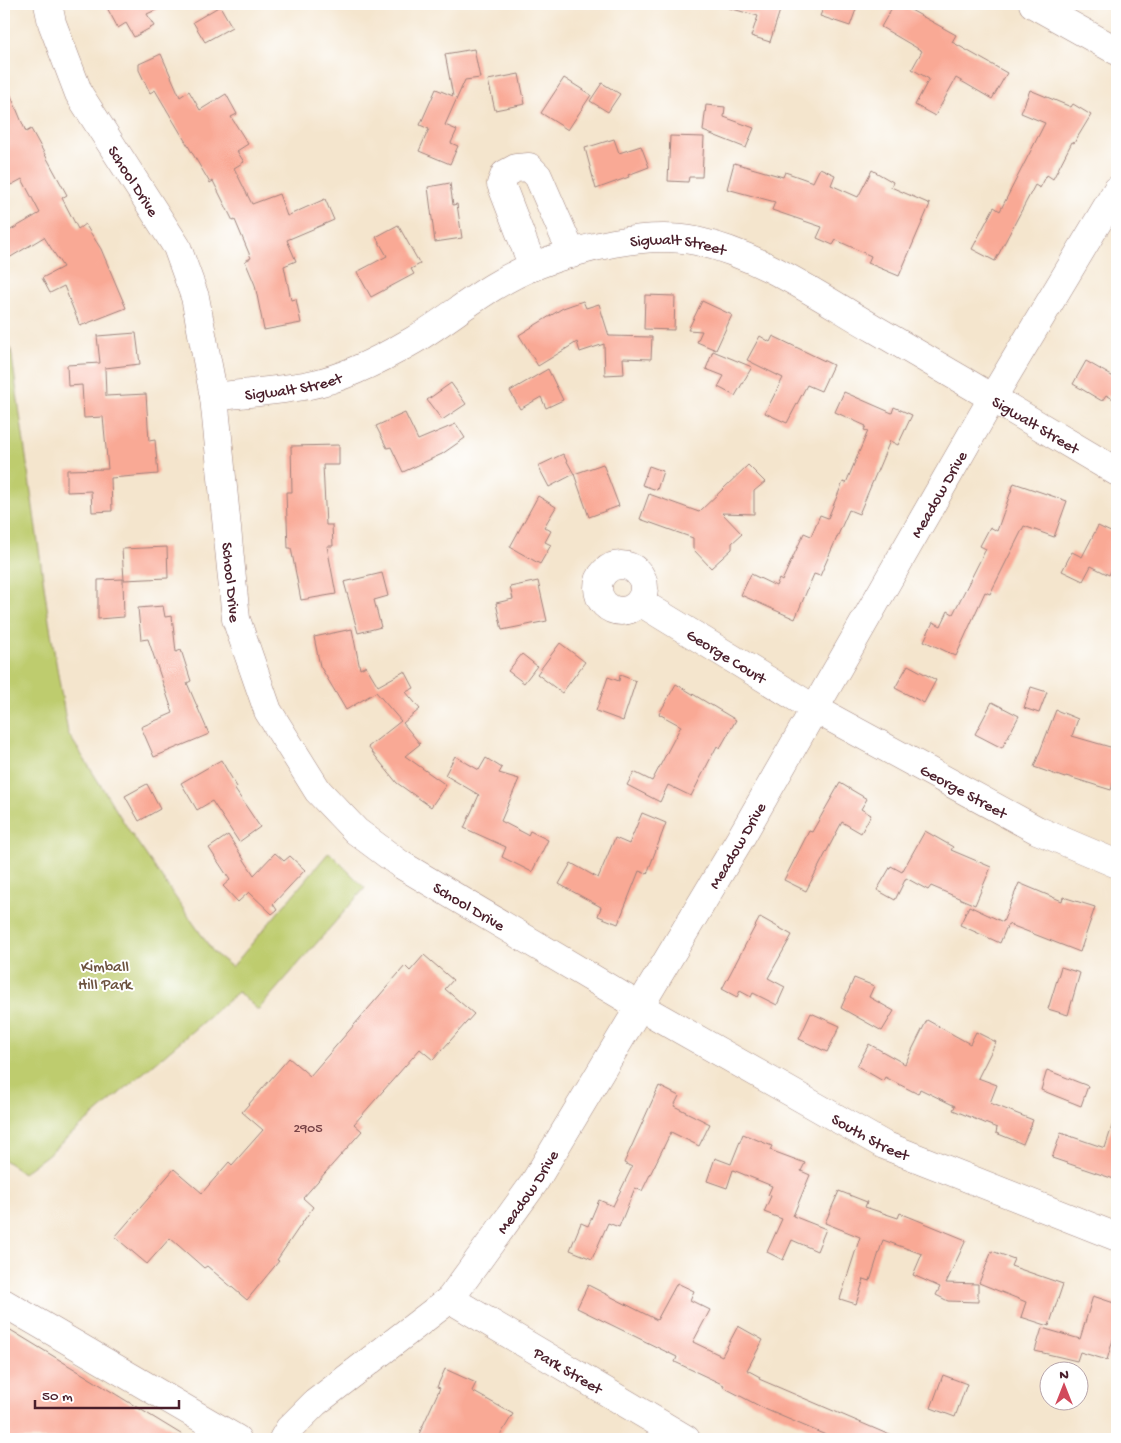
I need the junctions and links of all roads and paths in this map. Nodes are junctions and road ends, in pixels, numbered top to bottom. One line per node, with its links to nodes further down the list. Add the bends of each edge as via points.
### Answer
1 (48, 4): 7 (street, School Drive, via 79,94 176,247 195,297)
2 (1033, 4): 3 (street)
3 (1117, 51)
4 (1117, 190): 8 (street, Meadow Drive)
5 (572, 254): 6 (street, Sigwalt Street); 6 (street, via 538,176 529,167 516,168 505,174 501,184); 8 (street, Sigwalt Street, via 629,241 664,238 694,241 732,251 791,280)
6 (533, 267): 7 (street, Sigwalt Street, via 478,294 412,341 346,373 310,385)
7 (214, 397): 13 (street, School Drive, via 236,619 268,711 318,791 356,831 400,864)
8 (993, 397): 9 (street, Sigwalt Street); 11 (street, Meadow Drive)
9 (1117, 472)
10 (640, 602): 11 (street, George Court)
11 (814, 709): 12 (street, George Street, via 1037,830); 13 (street, Meadow Drive)
12 (1117, 864)
13 (639, 1006): 14 (street, South Street, via 884,1145); 15 (street, Meadow Drive, via 534,1183)
14 (1117, 1237)
15 (450, 1298): 18 (street, Meadow Drive, via 315,1402); 19 (street, Park Street)
16 (4, 1303): 17 (street)
17 (237, 1439)
18 (283, 1439)
19 (686, 1439)

